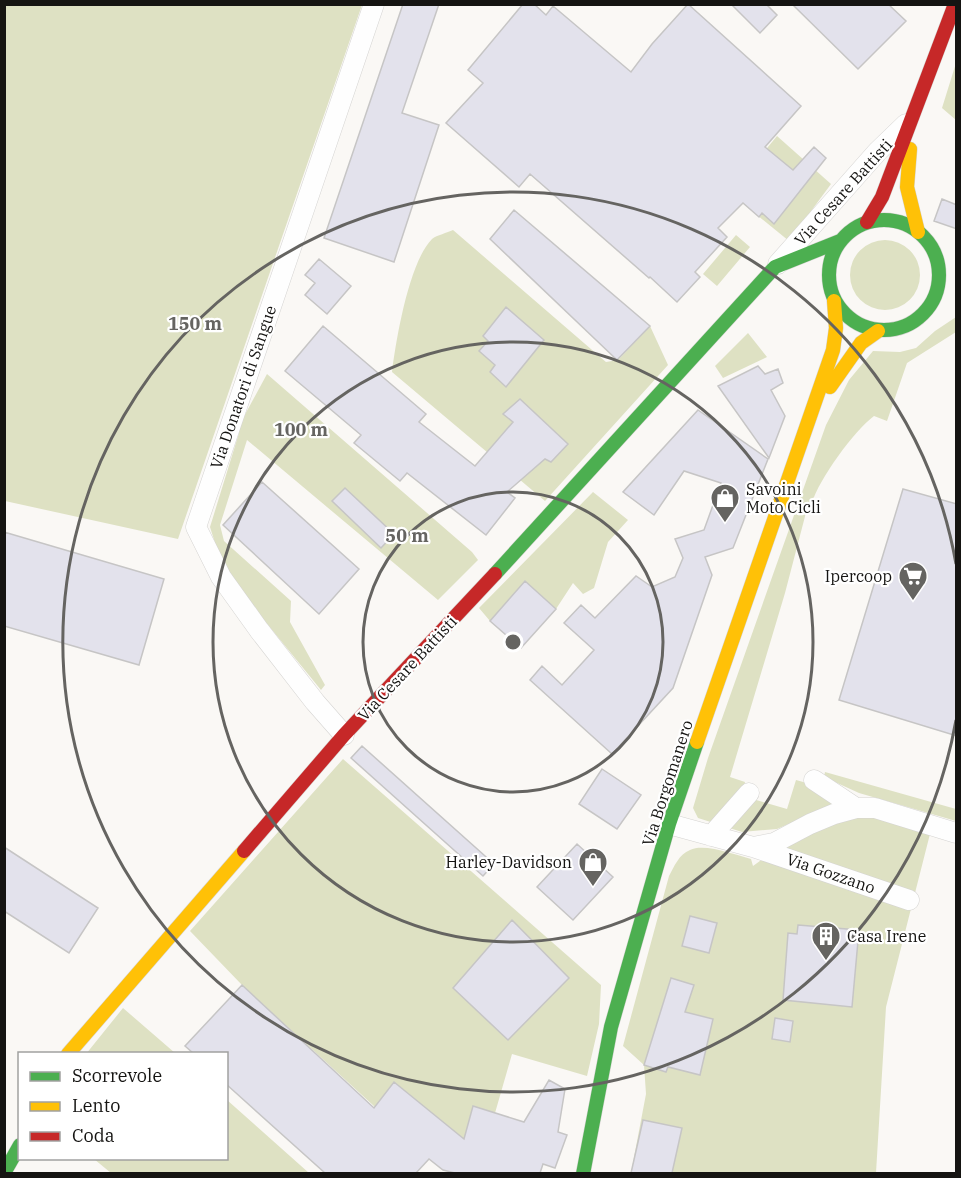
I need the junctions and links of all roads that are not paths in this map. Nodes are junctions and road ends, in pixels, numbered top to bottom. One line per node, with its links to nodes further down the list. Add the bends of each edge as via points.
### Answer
1 (374, 4): 16 (street, Via Donatori di Sangue, via 196,527 221,577 246,613)
2 (955, 4): 3 (main road)
3 (913, 118): 4 (main road, via 882,198); 5 (main road, via 907,187); 8 (street, Via Cesare Battisti, via 878,151)
4 (867, 222): 5 (main road, via 894,221); 6 (main road)
5 (918, 232): 7 (main road, via 930,245)
6 (840, 241): 8 (main road, Via Cesare Battisti); 11 (main road, via 829,264)
7 (938, 264): 9 (main road); 13 (main road, via 937,292)
8 (782, 271): 16 (main road, Via Cesare Battisti, via 754,290)
9 (954, 275)
10 (812, 279): 11 (main road)
11 (832, 296): 14 (main road, via 853,322); 15 (main road, Via Borgomanero, via 836,328 833,350)
12 (945, 305): 13 (main road)
13 (923, 314): 14 (main road, via 900,328)
14 (878, 331): 15 (main road, Via Borgomanero, via 861,343)
15 (813, 411): 20 (main road, Via Borgomanero)
16 (344, 735): 25 (main road, Via Cesare Battisti)
17 (814, 780): 19 (street)
18 (750, 793): 22 (street)
19 (856, 808): 21 (street, via 875,808); 23 (street, Via Gozzano, via 810,824 774,843)
20 (669, 824): 22 (street, Via Gozzano); 28 (main road, Via Borgomanero, via 611,1028)
21 (957, 833)
22 (711, 836): 23 (street, Via Gozzano)
23 (753, 847): 24 (street, Via Gozzano)
24 (909, 900)
25 (69, 1052)
26 (18, 1148): 27 (main road)
27 (4, 1173)
28 (583, 1173)

